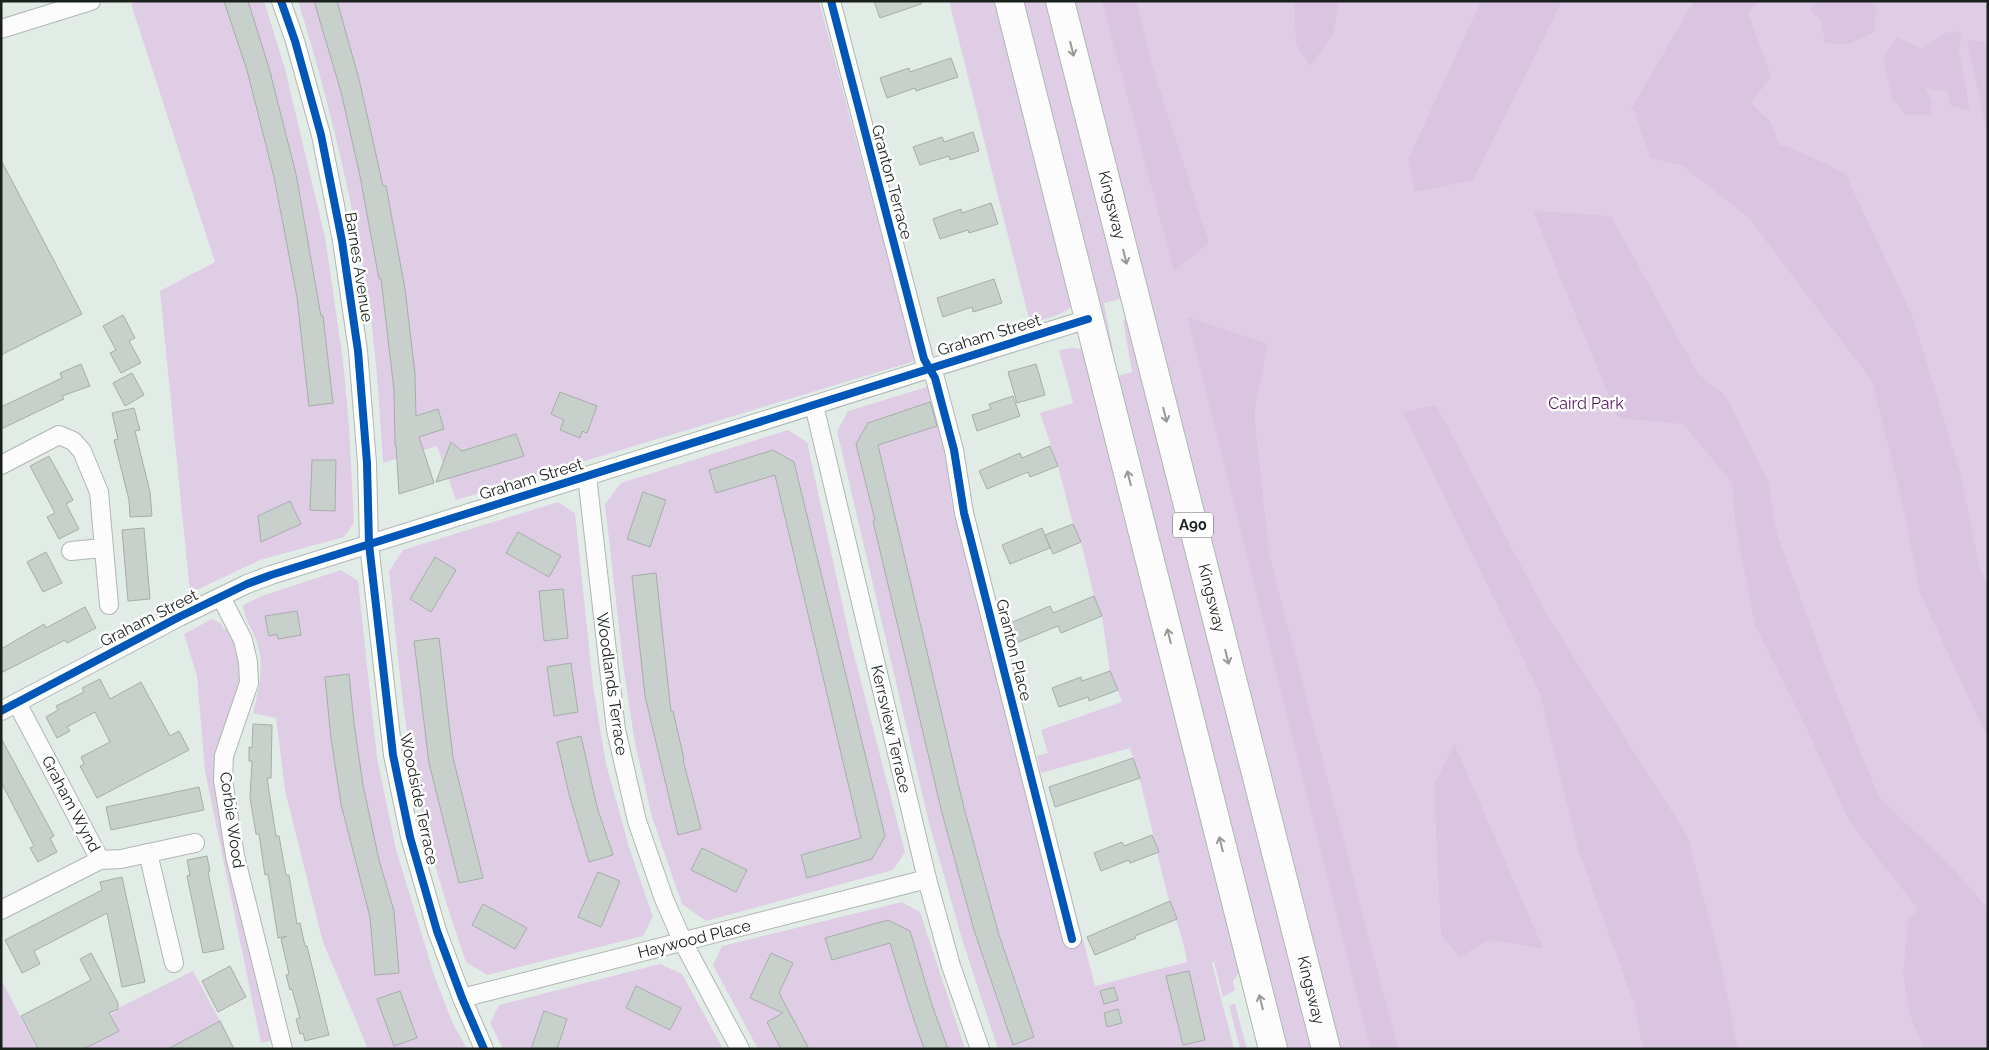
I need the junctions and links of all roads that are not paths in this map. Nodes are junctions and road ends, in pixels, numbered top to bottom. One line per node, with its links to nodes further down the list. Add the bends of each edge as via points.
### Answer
1 (91, 1): 6 (street)
2 (281, 1): 12 (street, Barnes Avenue, via 321,135 342,241 358,350)
3 (831, 1): 8 (street, Granton Terrace, via 924,359)
4 (1009, 1): 7 (highway)
5 (1060, 1): 33 (highway, Kingsway / A90, one-way to 33)
6 (1, 30)
7 (1088, 320): 8 (street, Graham Street); 32 (highway, one-way to 7)
8 (929, 368): 9 (street, Graham Street); 24 (street, Granton Place, via 935,378 954,450 964,513)
9 (814, 405): 11 (street, Graham Street); 22 (street, Kerrsview Terrace)
10 (1, 465): 13 (street, via 59,436 73,441 82,452 99,492)
11 (587, 476): 12 (street, Graham Street); 25 (street, Woodlands Terrace, via 616,730 637,820)
12 (370, 544): 15 (street, Graham Street, via 271,575); 27 (street, Woodside Terrace, via 394,755 413,847 437,931)
13 (103, 548): 14 (street); 16 (street)
14 (71, 551)
15 (221, 597): 17 (street, Graham Street); 28 (street, Corbie Wood, via 243,640 249,683 224,756 223,780 235,856)
16 (109, 605)
17 (17, 703): 18 (street, Graham Street); 21 (street, Graham Wynd)
18 (1, 711)
19 (195, 843): 20 (street)
20 (148, 853): 21 (street); 26 (street)
21 (100, 860): 23 (street, Graham Wynd)
22 (927, 879): 25 (street, Haywood Place); 31 (street, Kerrsview Terrace, via 950,966)
23 (1, 910)
24 (1072, 939)
25 (683, 942): 27 (street, Haywood Place); 30 (street, Woodlands Terrace)
26 (174, 963)
27 (462, 998): 29 (street, Woodside Terrace)
28 (283, 1049)
29 (484, 1049)
30 (740, 1049)
31 (980, 1049)
32 (1273, 1049)
33 (1326, 1049)

